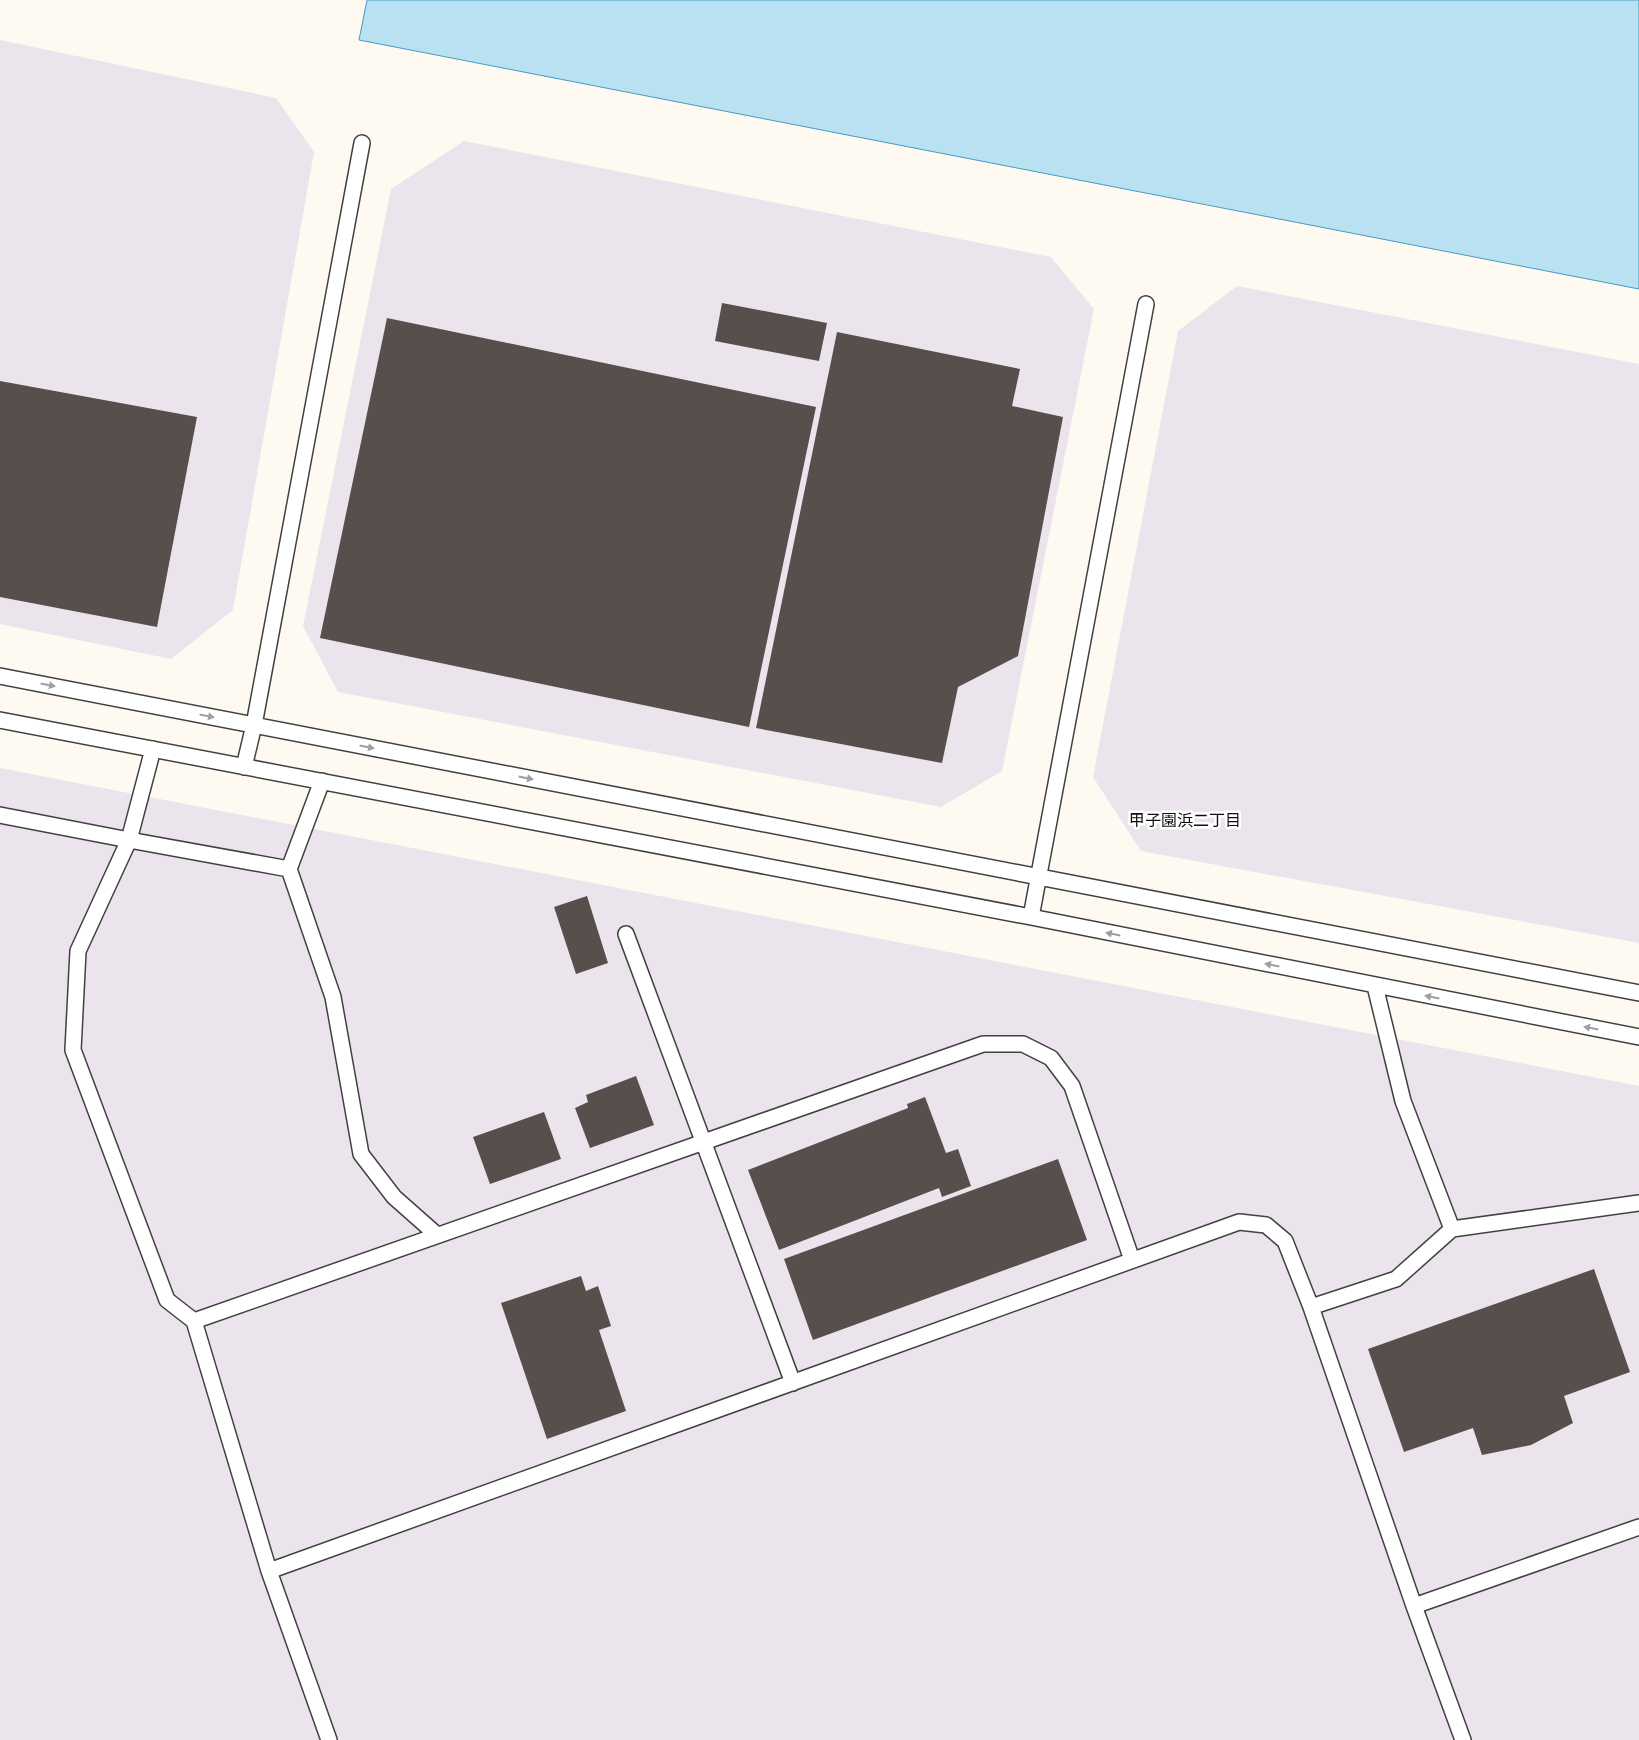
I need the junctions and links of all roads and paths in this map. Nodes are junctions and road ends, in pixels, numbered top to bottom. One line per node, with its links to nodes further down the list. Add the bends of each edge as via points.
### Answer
1 (362, 143): 5 (lane)
2 (1146, 304): 12 (lane)
3 (0, 676): 5 (lane, one-way to 5)
4 (0, 720): 6 (lane)
5 (254, 726): 7 (lane); 12 (lane, one-way to 12)
6 (153, 749): 7 (lane); 10 (lane)
7 (244, 767): 8 (lane)
8 (322, 781): 11 (lane); 13 (lane)
9 (0, 815): 10 (lane)
10 (129, 840): 11 (lane); 24 (lane, via 78,951 73,1050 167,1300)
11 (289, 869): 21 (lane, via 333,997 361,1154 394,1197)
12 (1039, 878): 13 (lane); 16 (lane)
13 (1031, 917): 15 (lane, one-way to 13)
14 (626, 934): 18 (lane)
15 (1375, 986): 17 (lane, one-way to 15); 20 (lane, via 1403,1101)
16 (1639, 993)
17 (1639, 1037)
18 (703, 1142): 21 (lane); 22 (lane, via 983,1044 1023,1044 1052,1058 1072,1086); 25 (lane)
19 (1639, 1203): 20 (lane)
20 (1452, 1229): 23 (lane, via 1396,1279)
21 (437, 1235): 24 (lane)
22 (1132, 1260): 23 (lane, via 1239,1222 1266,1225 1285,1241); 25 (lane)
23 (1310, 1308): 28 (lane)
24 (194, 1321): 27 (lane)
25 (793, 1383): 27 (lane)
26 (1639, 1527): 28 (lane)
27 (269, 1571): 29 (lane)
28 (1414, 1606): 30 (lane)
29 (329, 1740)
30 (1463, 1740)

